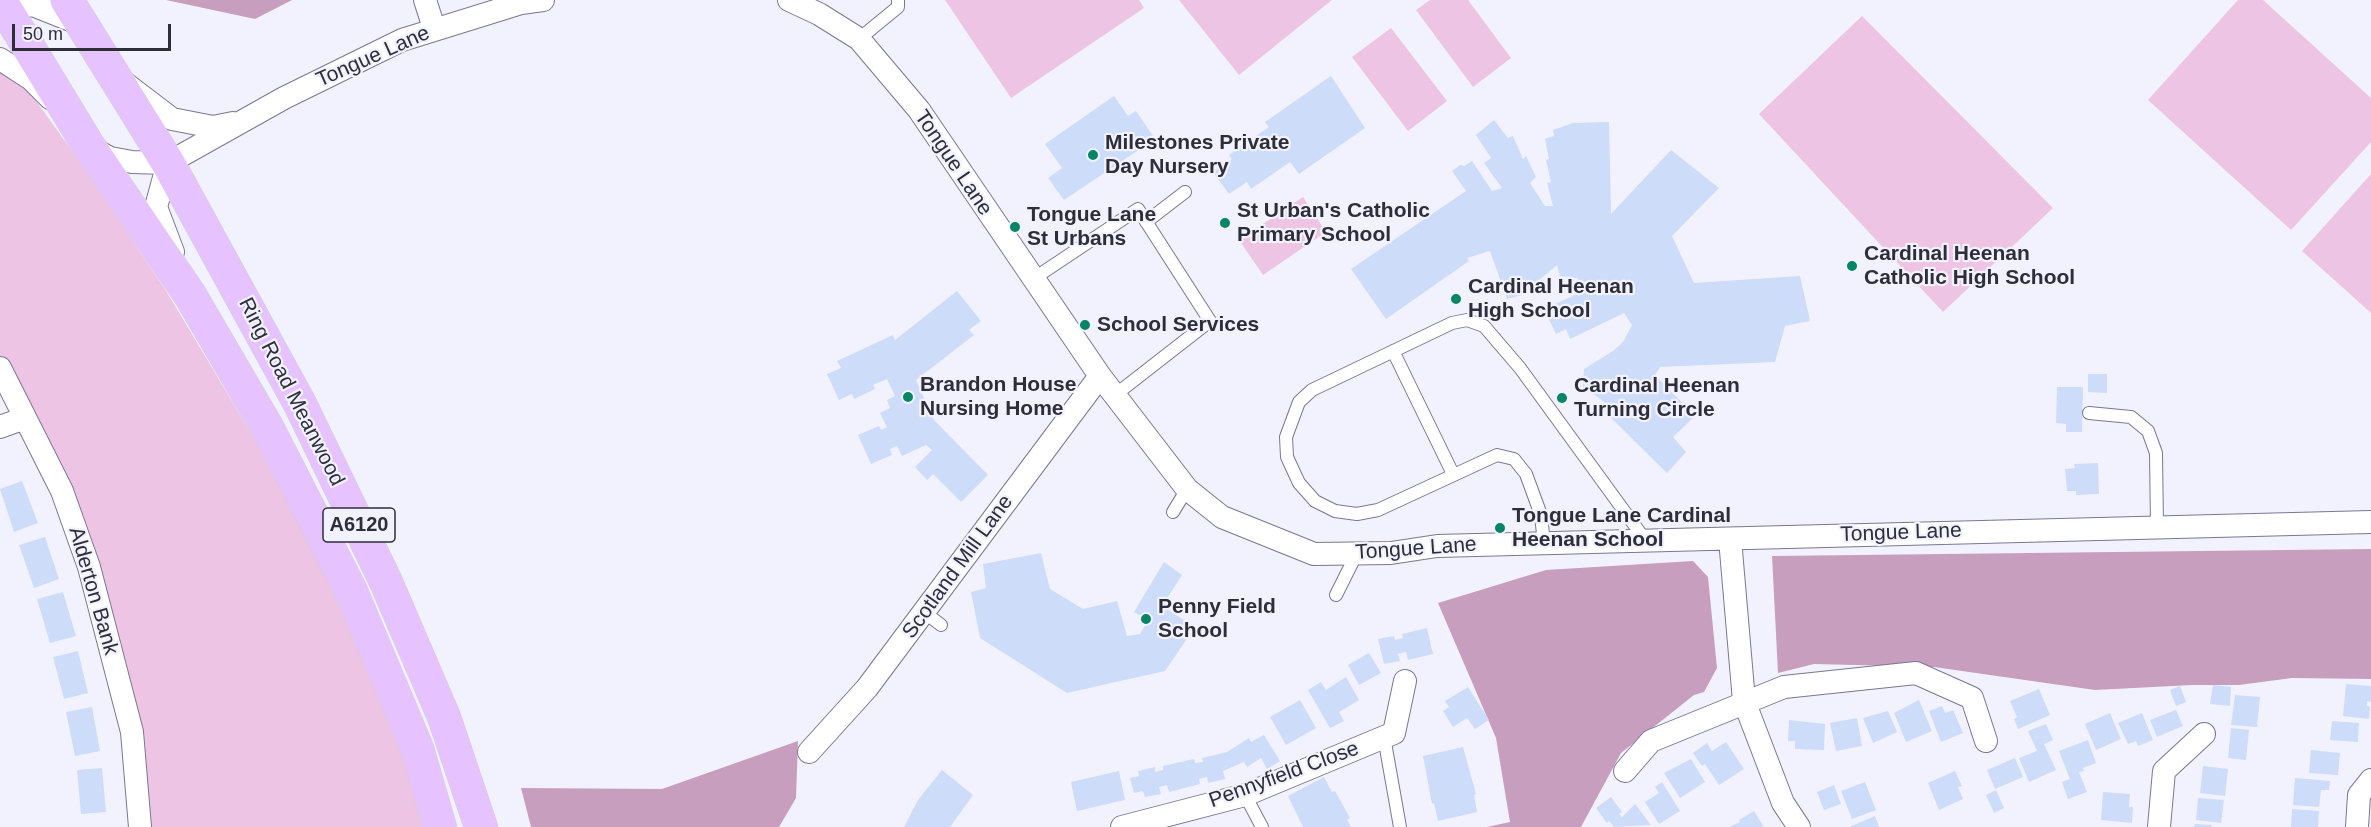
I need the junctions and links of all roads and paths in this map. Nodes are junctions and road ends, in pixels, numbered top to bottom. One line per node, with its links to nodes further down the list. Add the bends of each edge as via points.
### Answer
1 (425, 0): 7 (street)
2 (543, 0): 7 (street, Tongue Lane)
3 (789, 0): 8 (street, Tongue Lane)
4 (898, 0): 8 (lane, via 898,7)
5 (4, 5): 6 (street); 12 (highway, A6120)
6 (75, 12): 10 (highway, A6120)
7 (434, 28): 11 (street, Tongue Lane, via 284,98)
8 (859, 39): 16 (street, Tongue Lane, via 919,110)
9 (0, 59): 12 (street, via 31,79)
10 (117, 78): 11 (street, Tongue Lane, via 172,119 213,127); 13 (highway, A6120)
11 (245, 121): 13 (street, Tongue Lane)
12 (80, 132): 13 (street, via 110,158); 17 (highway, Ring Road Meanwood / A6120)
13 (168, 163): 17 (street, Ring Road Meanwood, via 156,207); 47 (highway, Ring Road Meanwood / A6120, via 295,394 386,582 444,717)
14 (1185, 192): 15 (lane)
15 (1146, 222): 16 (lane, via 1138,209); 21 (lane, via 1210,321)
16 (1033, 279): 20 (street, Tongue Lane)
17 (190, 295): 46 (highway, Ring Road Meanwood / A6120, via 267,427 351,591 417,748)
18 (1393, 351): 25 (lane); 25 (lane, via 1312,390 1299,402 1286,437 1287,457 1299,483 1315,501 1335,511 1357,514 1378,510); 31 (lane, via 1452,322 1467,320 1484,326)
19 (0, 368): 23 (street, Alderton Bank)
20 (1100, 376): 21 (street, Tongue Lane); 40 (street, Scotland Mill Lane, via 933,619)
21 (1115, 395): 26 (street, Tongue Lane)
22 (2089, 413): 29 (lane, via 2131,417 2148,431 2156,453)
23 (25, 418): 24 (street); 45 (street, Alderton Bank, via 62,491 89,567 132,732)
24 (0, 427)
25 (1453, 474): 32 (lane, via 1497,455 1514,459 1534,494)
26 (1187, 489): 27 (lane); 33 (street, Tongue Lane, via 1222,517 1285,543 1314,554)
27 (1173, 512)
28 (2371, 522): 29 (street, Tongue Lane)
29 (2157, 527): 30 (street, Tongue Lane)
30 (1730, 539): 31 (street, Tongue Lane); 36 (street)
31 (1646, 541): 32 (street, Tongue Lane)
32 (1544, 544): 33 (street, Tongue Lane, via 1437,546)
33 (1358, 554): 34 (lane)
34 (1336, 595)
35 (1405, 681): 38 (street, Pennyfield Close, via 1394,733)
36 (1744, 701): 39 (street, via 1784,687 1916,673 1972,698); 41 (street, via 1651,741); 50 (street, via 1783,803)
37 (2204, 734): 51 (street, via 2164,771)
38 (1384, 737): 43 (street, Pennyfield Close); 49 (lane)
39 (1986, 741)
40 (809, 752)
41 (1625, 771)
42 (2371, 780): 52 (street, via 2359,795)
43 (1245, 795): 44 (street, Pennyfield Close); 48 (lane)
44 (1126, 826)
45 (140, 827)
46 (440, 827)
47 (481, 827)
48 (1262, 827)
49 (1400, 827)
50 (1799, 827)
51 (2159, 827)
52 (2357, 827)

